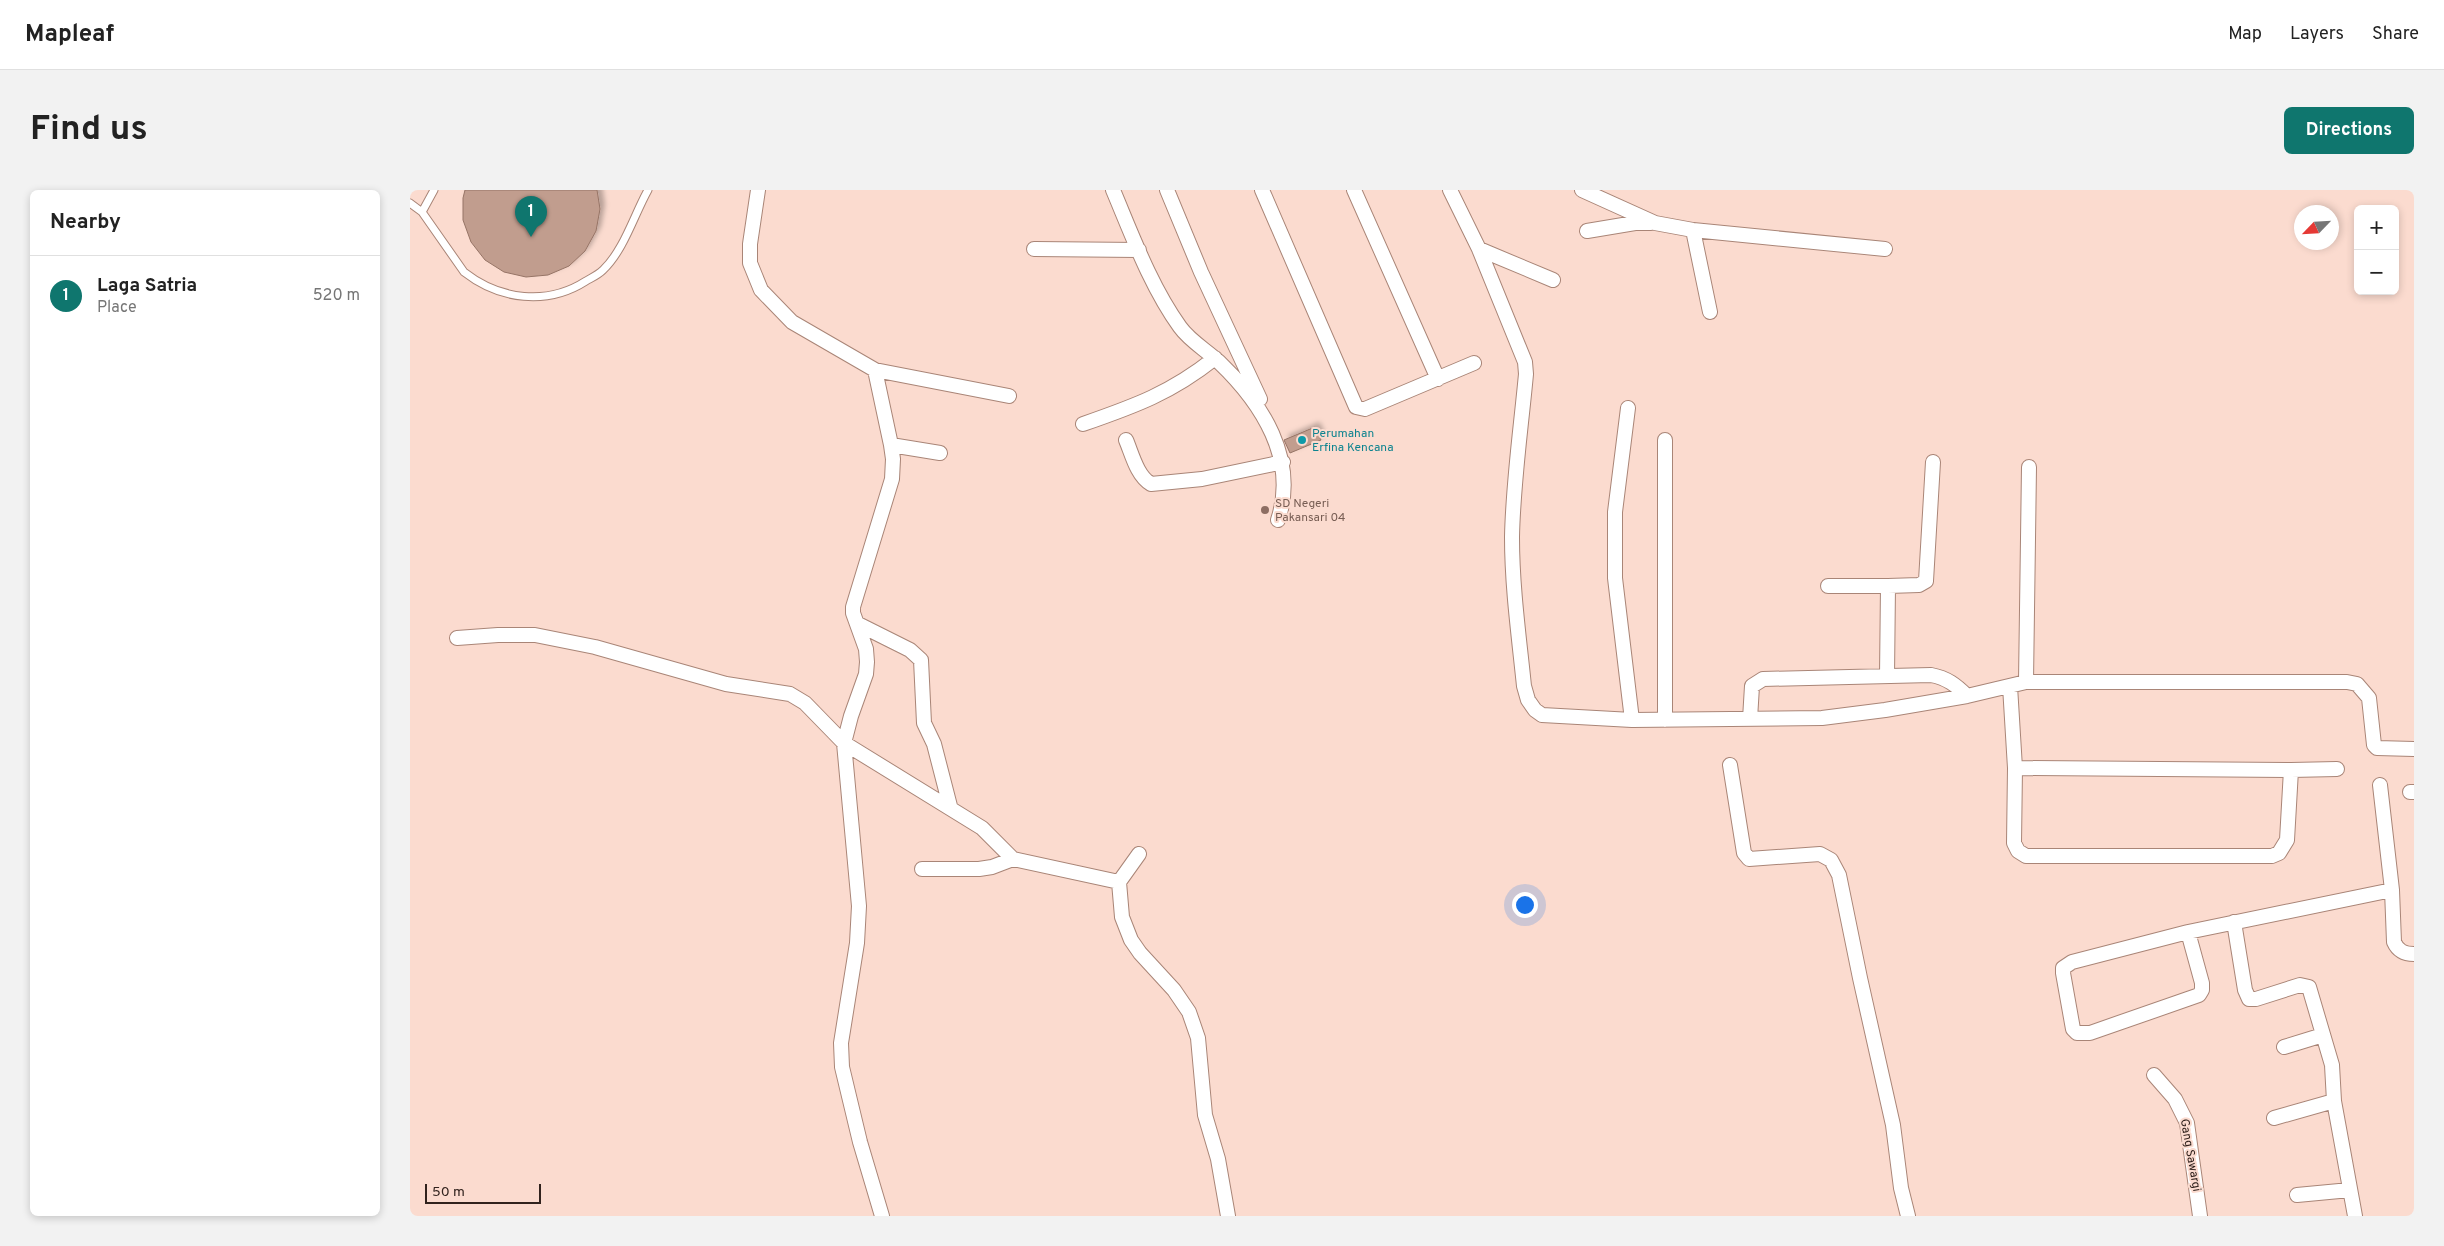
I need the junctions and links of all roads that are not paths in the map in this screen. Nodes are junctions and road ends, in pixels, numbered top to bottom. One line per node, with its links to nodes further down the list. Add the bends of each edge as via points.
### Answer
1 (434, 190): 11 (lane)
2 (648, 190): 11 (lane, via 618,248 602,270 578,286 549,296 523,298 495,290 474,279 464,272)
3 (758, 190): 23 (street, via 750,263 761,290 792,322)
4 (1112, 190): 17 (street)
5 (1166, 190): 32 (street)
6 (1262, 190): 24 (street, via 1356,407 1365,409)
7 (1354, 190): 24 (street)
8 (1450, 190): 18 (street)
9 (1582, 190): 12 (street)
10 (410, 203): 11 (lane)
11 (422, 212)
12 (1655, 223): 13 (street); 14 (street)
13 (1693, 230): 16 (street); 20 (street)
14 (1587, 231)
15 (1034, 249): 17 (street)
16 (1884, 249)
17 (1139, 250): 21 (street, via 1181,329)
18 (1479, 250): 19 (street); 45 (street, via 1526,368 1512,539 1517,619 1528,700 1542,715)
19 (1554, 280)
20 (1710, 312)
21 (1215, 358): 27 (street, via 1186,381 1161,395); 32 (street, via 1240,382)
22 (1474, 363): 24 (street)
23 (875, 370): 25 (street); 30 (street)
24 (1438, 379)
25 (1009, 396)
26 (1628, 408): 45 (street, via 1615,512 1615,578)
27 (1083, 424)
28 (1126, 440): 32 (street, via 1145,481 1151,484 1202,479)
29 (1664, 440): 46 (street)
30 (891, 445): 31 (street); 38 (street, via 892,479 853,607)
31 (940, 453)
32 (1286, 461): 35 (street, via 1284,501)
33 (1933, 462): 37 (street, via 1926,581 1919,585)
34 (2029, 467): 41 (street)
35 (1278, 520)
36 (1828, 586): 37 (street)
37 (1888, 586): 40 (street)
38 (858, 624): 47 (street, via 866,649 866,674); 54 (street, via 910,650 921,660 924,724 934,744)
39 (457, 638): 47 (street, via 535,636 595,647 726,684 790,694 805,703)
40 (1887, 676): 43 (street, via 1942,677); 44 (street, via 1763,679 1752,686)
41 (2026, 682): 42 (street); 48 (street, via 2357,684 2369,698 2374,745 2383,749)
42 (2010, 686): 43 (street); 50 (street)
43 (1967, 696): 44 (street, via 1822,718)
44 (1750, 719): 46 (street)
45 (1632, 720): 46 (street)
46 (1665, 720)
47 (844, 743): 54 (street); 70 (street, via 858,906 857,943 841,1043 842,1067)
48 (2414, 749)
49 (1730, 765): 72 (street, via 1744,853 1749,859 1820,854 1832,860 1840,875)
50 (2015, 768): 52 (street); 52 (street, via 2014,843 2026,856 2039,857 2272,856 2279,853 2287,840)
51 (2337, 769): 52 (street)
52 (2291, 770)
53 (2380, 786): 59 (street)
54 (950, 806): 56 (street, via 982,828)
55 (1139, 854): 58 (street)
56 (1013, 859): 57 (street, via 992,867); 58 (street)
57 (922, 869)
58 (1119, 882): 71 (street, via 1122,917 1131,940 1189,1012 1198,1038 1205,1115 1218,1159)
59 (2392, 890): 60 (street); 62 (street, via 2396,948)
60 (2234, 922): 61 (street); 63 (street, via 2247,996 2256,999 2300,985 2309,987)
61 (2188, 932): 61 (street, via 2067,964 2063,973 2073,1029 2077,1033 2090,1033 2198,995 2202,983)
62 (2414, 954)
63 (2323, 1035): 64 (street); 66 (street, via 2332,1064)
64 (2284, 1047)
65 (2154, 1074): 73 (street, Gang Sawargi, via 2175,1099 2188,1122)
66 (2334, 1101): 67 (street); 68 (street)
67 (2274, 1118)
68 (2350, 1190): 69 (street); 74 (street)
69 (2297, 1195)
70 (882, 1216)
71 (1228, 1216)
72 (1908, 1216)
73 (2200, 1216)
74 (2354, 1216)

